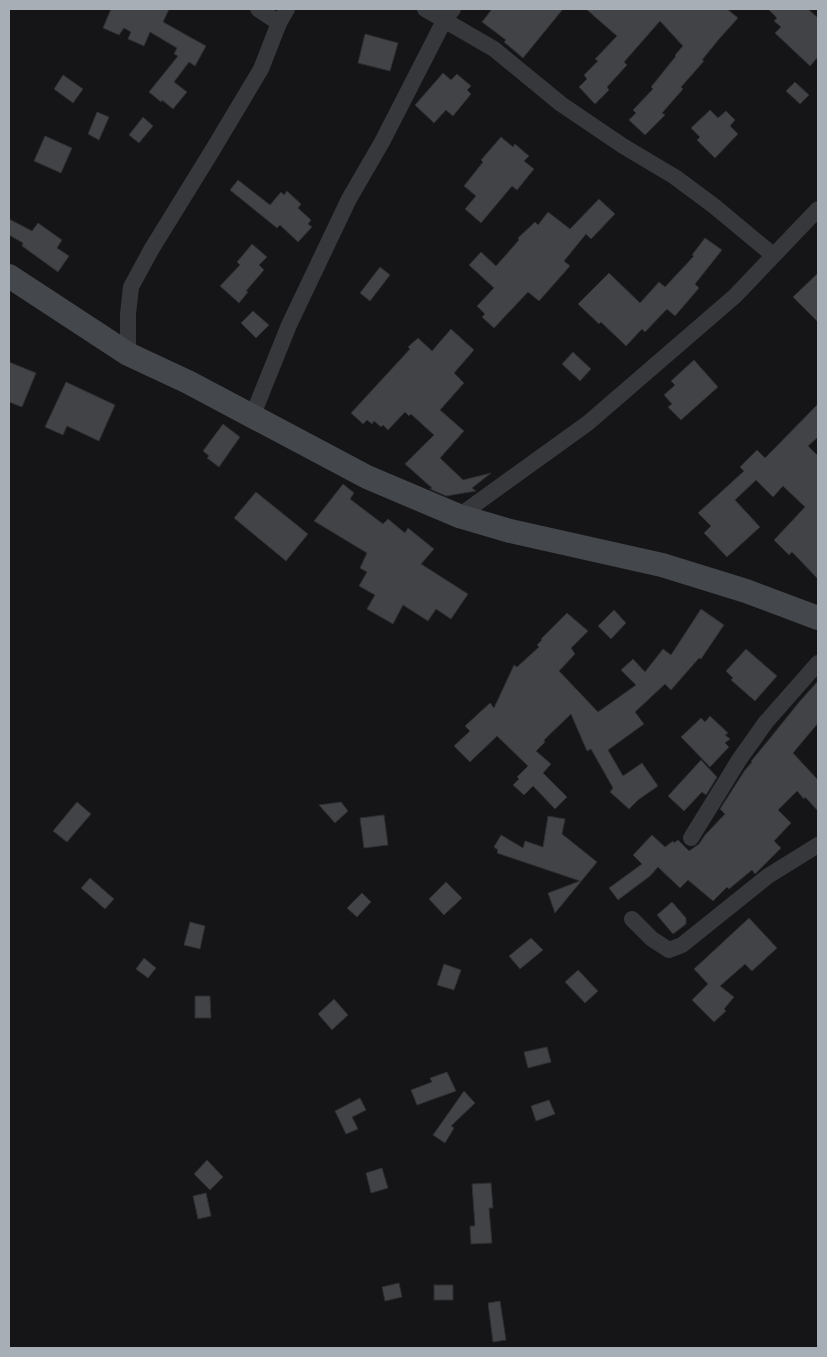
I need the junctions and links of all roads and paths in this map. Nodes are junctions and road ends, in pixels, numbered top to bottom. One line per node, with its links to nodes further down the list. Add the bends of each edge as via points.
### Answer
1 (258, 9): 4 (street)
2 (425, 9): 3 (street)
3 (449, 14): 6 (street, via 562,104 675,177); 9 (street, via 349,199 289,325)
4 (283, 16): 8 (street, via 261,69 131,287)
5 (818, 210): 6 (street)
6 (773, 255): 10 (street, via 735,296 588,424)
7 (9, 276): 8 (street)
8 (128, 354): 9 (street)
9 (252, 417): 10 (street, via 367,477)
10 (459, 516): 11 (street, via 510,531 662,565 746,590)
11 (818, 618)
12 (818, 663): 13 (street, via 766,722)
13 (691, 838)
14 (818, 845): 15 (street, via 768,876 682,945 669,950)
15 (632, 919)

